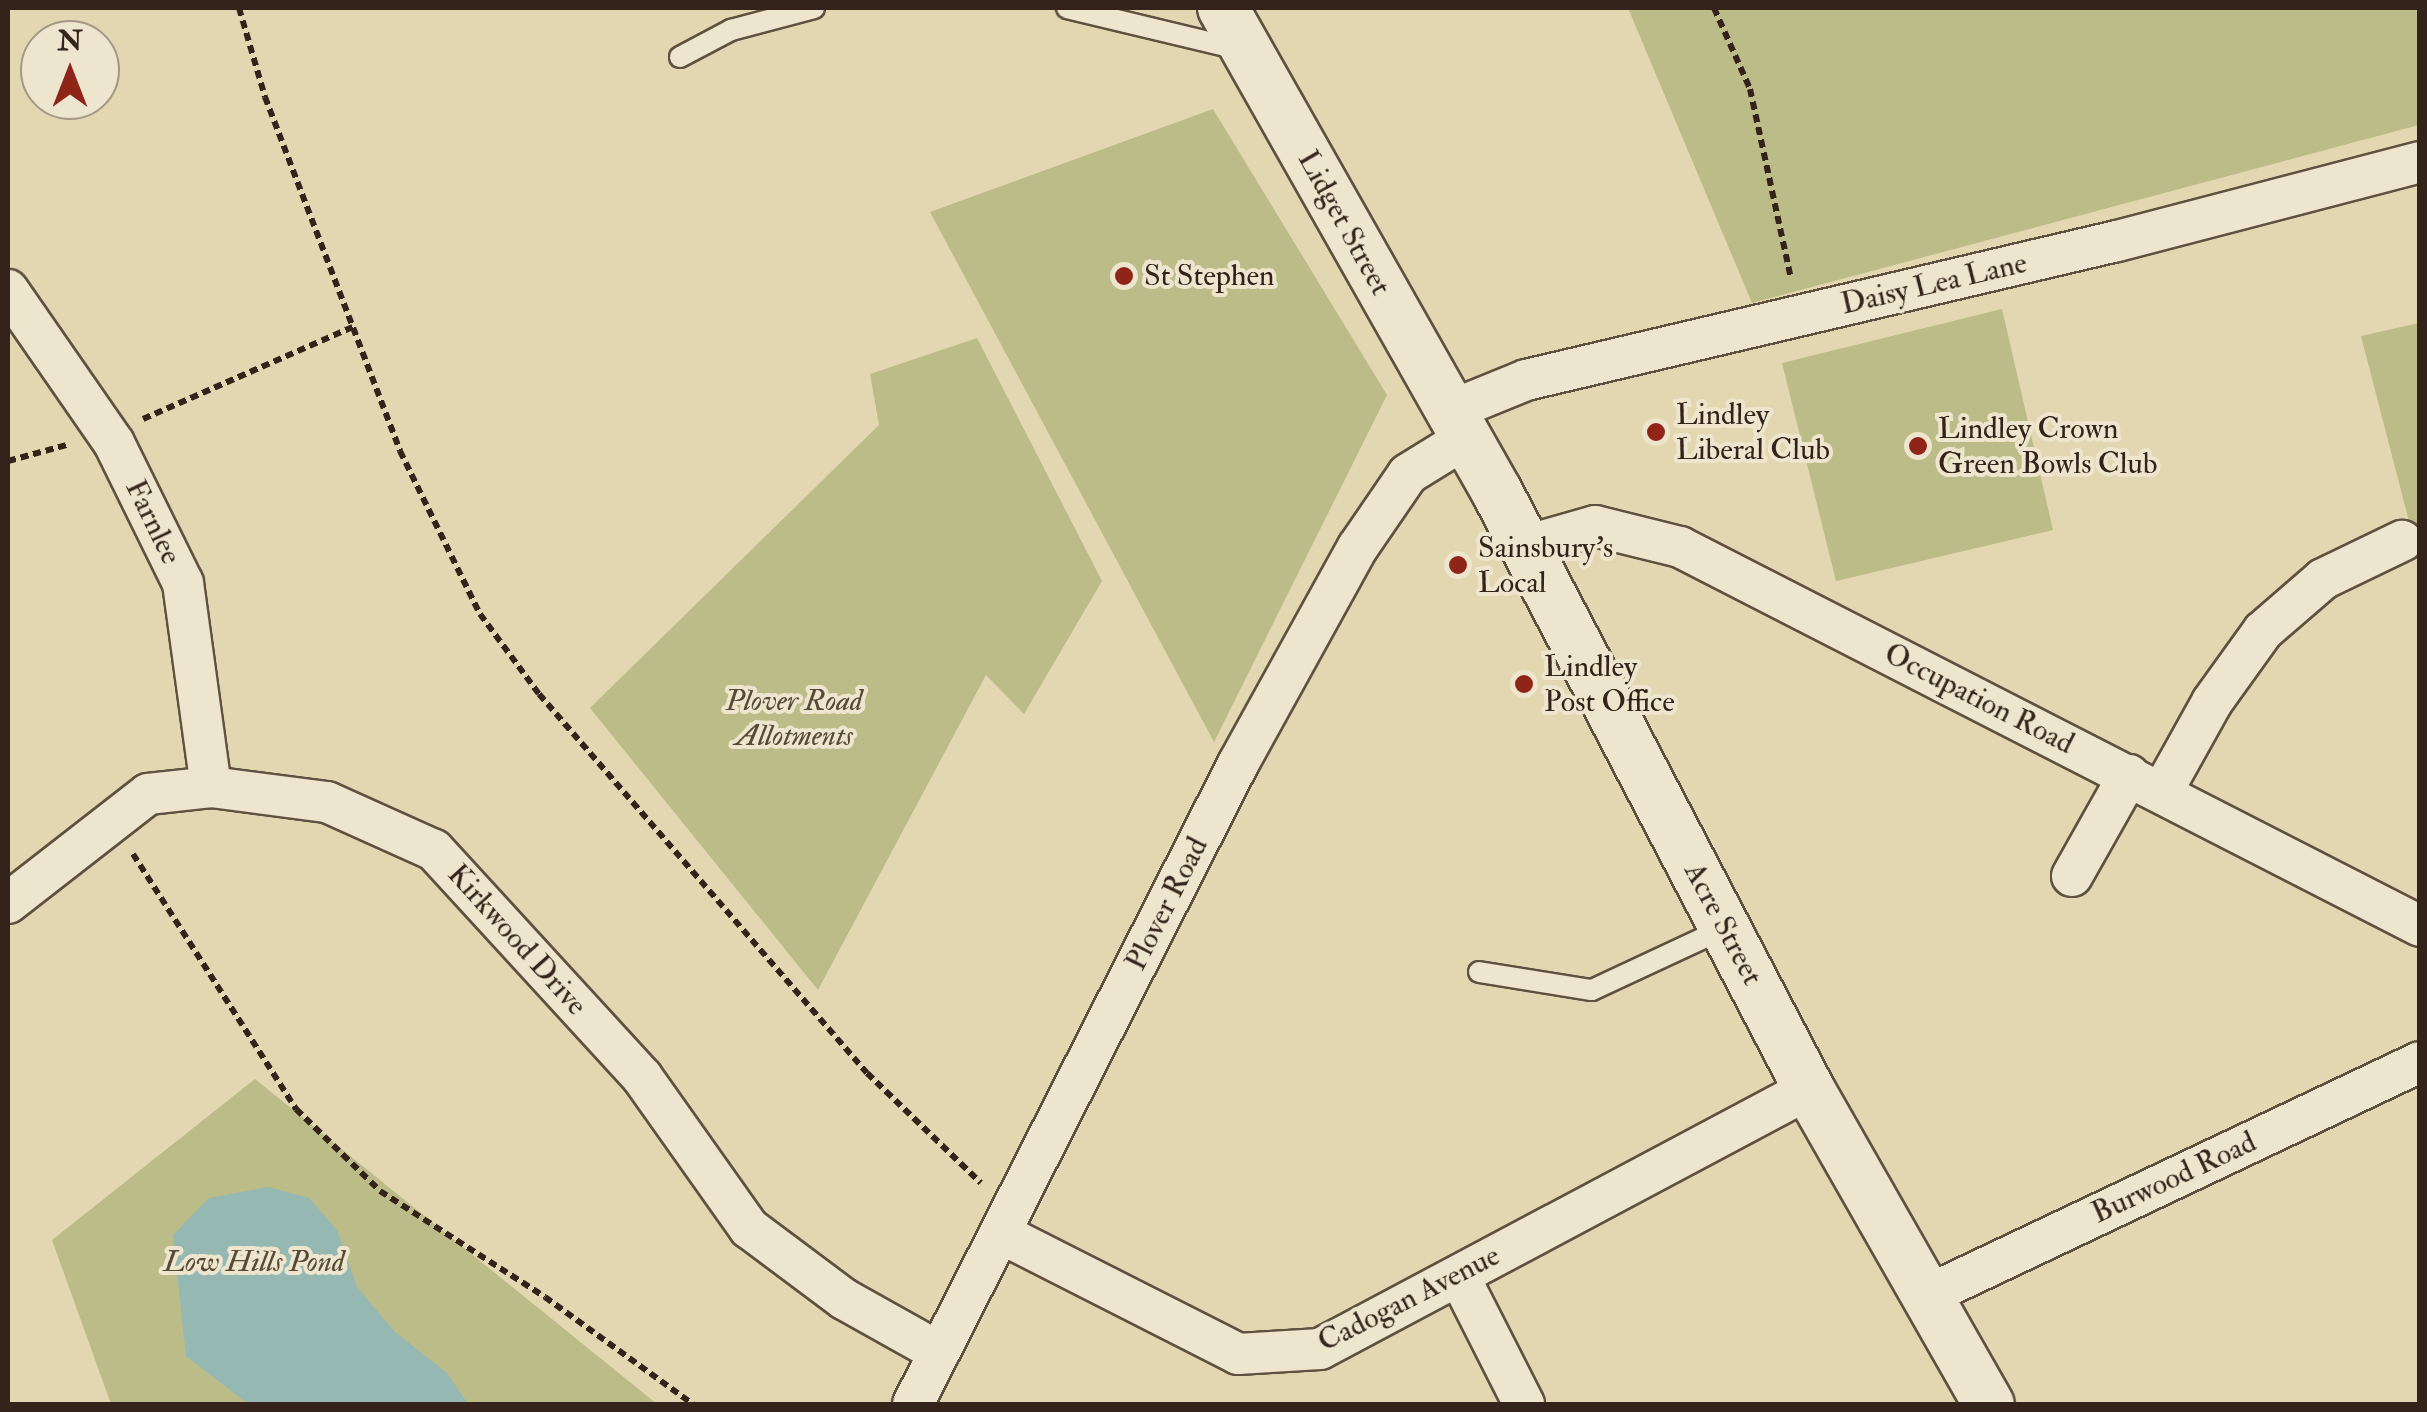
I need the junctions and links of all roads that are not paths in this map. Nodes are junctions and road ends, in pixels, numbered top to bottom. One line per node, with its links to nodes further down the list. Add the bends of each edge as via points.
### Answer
1 (814, 8): 5 (lane, via 731,30)
2 (1067, 8): 4 (lane)
3 (1224, 8): 4 (street, Lidget Street)
4 (1248, 52): 8 (street, Lidget Street)
5 (680, 57)
6 (2420, 162): 8 (street, Daisy Lea Lane, via 1526,380)
7 (8, 290): 12 (street, Farnlee, via 108,434 183,583)
8 (1458, 424): 10 (street, Acre Street); 20 (street, Plover Road, via 1408,474 1358,547 1238,764)
9 (2402, 540): 11 (street, via 2323,578 2263,631)
10 (1525, 546): 11 (street, Occupation Road, via 1596,526 1680,547); 16 (street, Acre Street)
11 (2145, 784): 13 (street); 15 (street, Occupation Road)
12 (210, 787): 14 (street, Kirkwood Drive, via 148,794); 23 (street, Kirkwood Drive, via 327,802 434,850 642,1077 749,1228 844,1299)
13 (2072, 876)
14 (8, 903)
15 (2420, 926)
16 (1725, 928): 17 (lane, via 1592,990); 19 (street, Acre Street)
17 (1479, 972)
18 (2420, 1062): 22 (street, Burwood Road)
19 (1808, 1090): 21 (street, Cadogan Avenue); 22 (street, Acre Street)
20 (1005, 1222): 21 (street, Cadogan Avenue, via 1238,1354 1320,1349); 23 (street, Plover Road)
21 (1459, 1276): 25 (street)
22 (1928, 1295): 26 (street, Acre Street)
23 (939, 1352): 24 (street, Plover Road)
24 (913, 1404)
25 (1524, 1404)
26 (1989, 1404)

